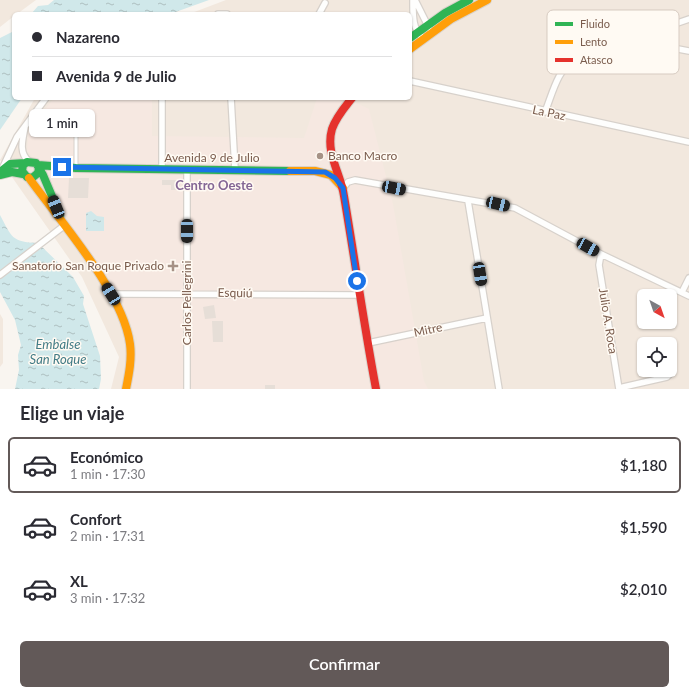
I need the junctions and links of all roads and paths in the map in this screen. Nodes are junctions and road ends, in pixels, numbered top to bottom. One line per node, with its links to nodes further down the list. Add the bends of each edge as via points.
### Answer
1 (414, 0): 8 (street); 9 (street, via 414,19)
2 (469, 0): 8 (main road)
3 (487, 0): 9 (main road)
4 (325, 3): 5 (street)
5 (320, 12)
6 (689, 19): 7 (street)
7 (679, 23)
8 (428, 24): 9 (main road); 9 (street)
9 (423, 35): 10 (main road); 11 (main road)
10 (412, 38)
11 (412, 47)
12 (679, 49): 13 (street)
13 (689, 51)
14 (559, 74): 20 (street)
15 (412, 81): 20 (street, La Paz)
16 (44, 100): 21 (street)
17 (162, 100): 30 (street)
18 (231, 100): 31 (street)
19 (350, 100): 25 (main road, via 332,129)
20 (545, 112): 23 (street, La Paz)
21 (25, 125): 24 (street); 29 (street, via 22,148)
22 (76, 125): 28 (lane)
23 (689, 142)
24 (11, 147): 26 (street); 34 (street, via 8,159)
25 (331, 155): 33 (main road, via 325,166); 35 (main road)
26 (16, 163): 29 (main road); 34 (main road)
27 (38, 166): 28 (main road, Avenida 9 de Julio); 29 (main road, Avenida 9 de Julio); 29 (main road, via 37,175); 37 (main road)
28 (76, 168): 30 (main road, Avenida 9 de Julio)
29 (26, 169): 34 (main road); 37 (main road, via 52,211)
30 (162, 169): 32 (main road, Avenida 9 de Julio)
31 (235, 169): 32 (main road, Avenida 9 de Julio); 33 (main road, Avenida 9 de Julio)
32 (187, 170): 42 (street, Carlos Pellegrini)
33 (315, 171): 35 (main road, Avenida 9 de Julio, via 331,175)
34 (0, 172)
35 (343, 188): 36 (street, via 348,182 355,180); 44 (main road)
36 (468, 201): 38 (street, via 498,204 522,211); 46 (street)
37 (65, 225): 39 (street); 43 (main road)
38 (601, 254): 41 (street); 53 (street, Julio A. Roca, via 599,265)
39 (0, 275)
40 (689, 278): 41 (street)
41 (682, 292): 45 (street)
42 (188, 293): 43 (street, Esquiú); 44 (street, Esquiú); 50 (street, Carlos Pellegrini)
43 (111, 294): 49 (main road, via 125,323 130,343)
44 (359, 295): 47 (main road)
45 (689, 296)
46 (487, 318): 47 (street, Mitre); 52 (street)
47 (368, 343): 51 (main road)
48 (667, 377): 53 (street)
49 (126, 389)
50 (187, 389)
51 (376, 389)
52 (499, 389)
53 (619, 389)

